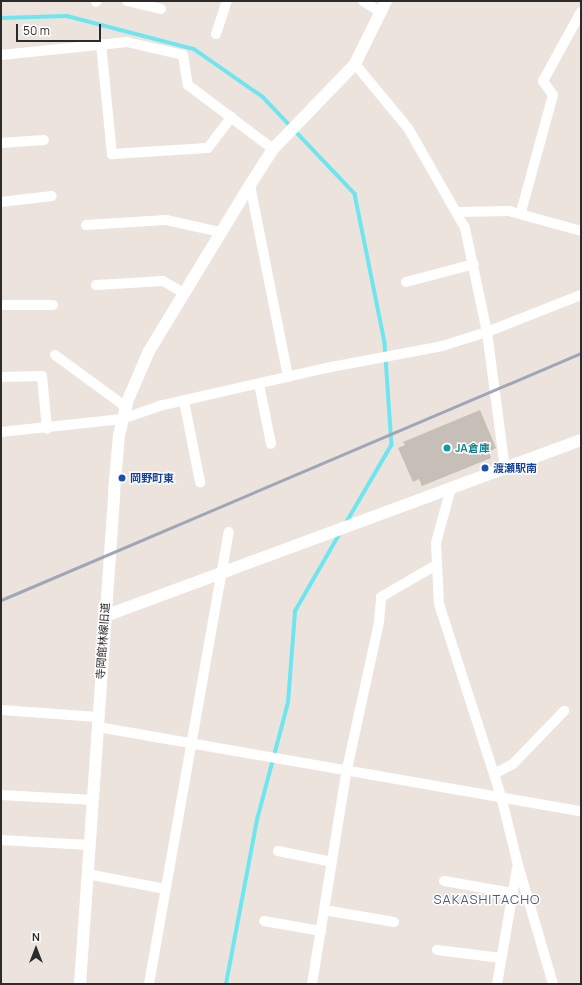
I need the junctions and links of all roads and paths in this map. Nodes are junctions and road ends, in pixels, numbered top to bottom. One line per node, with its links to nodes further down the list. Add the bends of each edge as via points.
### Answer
1 (127, 1): 5 (street)
2 (227, 1): 8 (street)
3 (363, 1): 7 (street)
4 (386, 1): 7 (street, 寺岡館林線旧道)
5 (162, 9)
6 (581, 12): 20 (street, via 543,81 553,95)
7 (382, 13): 11 (street, 寺岡館林線旧道)
8 (216, 34)
9 (101, 44): 10 (street); 12 (street, via 127,42 183,55 188,85); 12 (street, via 112,154 208,148)
10 (1, 55)
11 (356, 64): 15 (street, 寺岡館林線旧道); 19 (street, via 408,128)
12 (231, 117): 15 (street)
13 (44, 140): 14 (street)
14 (1, 143)
15 (273, 149): 16 (street, 寺岡館林線旧道)
16 (250, 185): 23 (street, 寺岡館林線旧道); 34 (street)
17 (52, 196): 18 (street)
18 (1, 202)
19 (457, 212): 20 (street); 24 (street, via 466,228)
20 (521, 212): 22 (street)
21 (86, 224): 23 (street, via 166,220)
22 (581, 231)
23 (220, 232): 27 (street, 寺岡館林線旧道)
24 (474, 264): 25 (street); 31 (street)
25 (406, 282)
26 (96, 285): 27 (street, via 162,281)
27 (184, 293): 37 (street, 寺岡館林線旧道, via 149,351)
28 (581, 294): 31 (street)
29 (1, 305): 30 (street)
30 (53, 305)
31 (487, 332): 34 (street, via 442,346); 43 (street)
32 (55, 355): 37 (street)
33 (1, 377): 39 (street, via 42,376)
34 (288, 377): 35 (street)
35 (259, 384): 36 (street); 42 (street)
36 (184, 401): 38 (street, via 135,413); 44 (street)
37 (126, 407): 38 (street, 寺岡館林線旧道)
38 (122, 420): 39 (street); 49 (street, 寺岡館林線旧道)
39 (47, 429): 40 (street)
40 (1, 432)
41 (581, 440): 43 (street)
42 (270, 444)
43 (505, 468): 45 (street)
44 (200, 482)
45 (451, 488): 47 (street, via 439,527); 48 (street)
46 (229, 532): 48 (street)
47 (436, 564): 54 (street, via 381,597 379,622); 55 (street, via 439,604)
48 (223, 573): 49 (street); 53 (street)
49 (105, 616): 52 (street, 寺岡館林線旧道)
50 (1, 710): 52 (street)
51 (564, 711): 55 (street, via 513,764)
52 (98, 722): 53 (street); 58 (street, 寺岡館林線旧道)
53 (191, 742): 54 (street); 67 (street)
54 (347, 769): 57 (street); 63 (street)
55 (494, 774): 57 (street)
56 (1, 796): 58 (street)
57 (501, 796): 59 (street); 64 (street)
58 (93, 800): 61 (street, 寺岡館林線旧道)
59 (581, 810)
60 (1, 840): 61 (street)
61 (89, 844): 65 (street, 寺岡館林線旧道)
62 (278, 851): 63 (street)
63 (332, 862): 69 (street)
64 (518, 865): 68 (street); 79 (street)
65 (87, 874): 67 (street); 75 (street, 寺岡館林線旧道)
66 (444, 881): 68 (street)
67 (166, 889): 76 (street)
68 (513, 893): 74 (street)
69 (324, 910): 71 (street); 72 (street)
70 (264, 921): 72 (street)
71 (394, 922)
72 (321, 931): 77 (street)
73 (438, 950): 74 (street)
74 (502, 958): 78 (street)
75 (80, 984)
76 (149, 984)
77 (312, 984)
78 (497, 984)
79 (553, 984)

